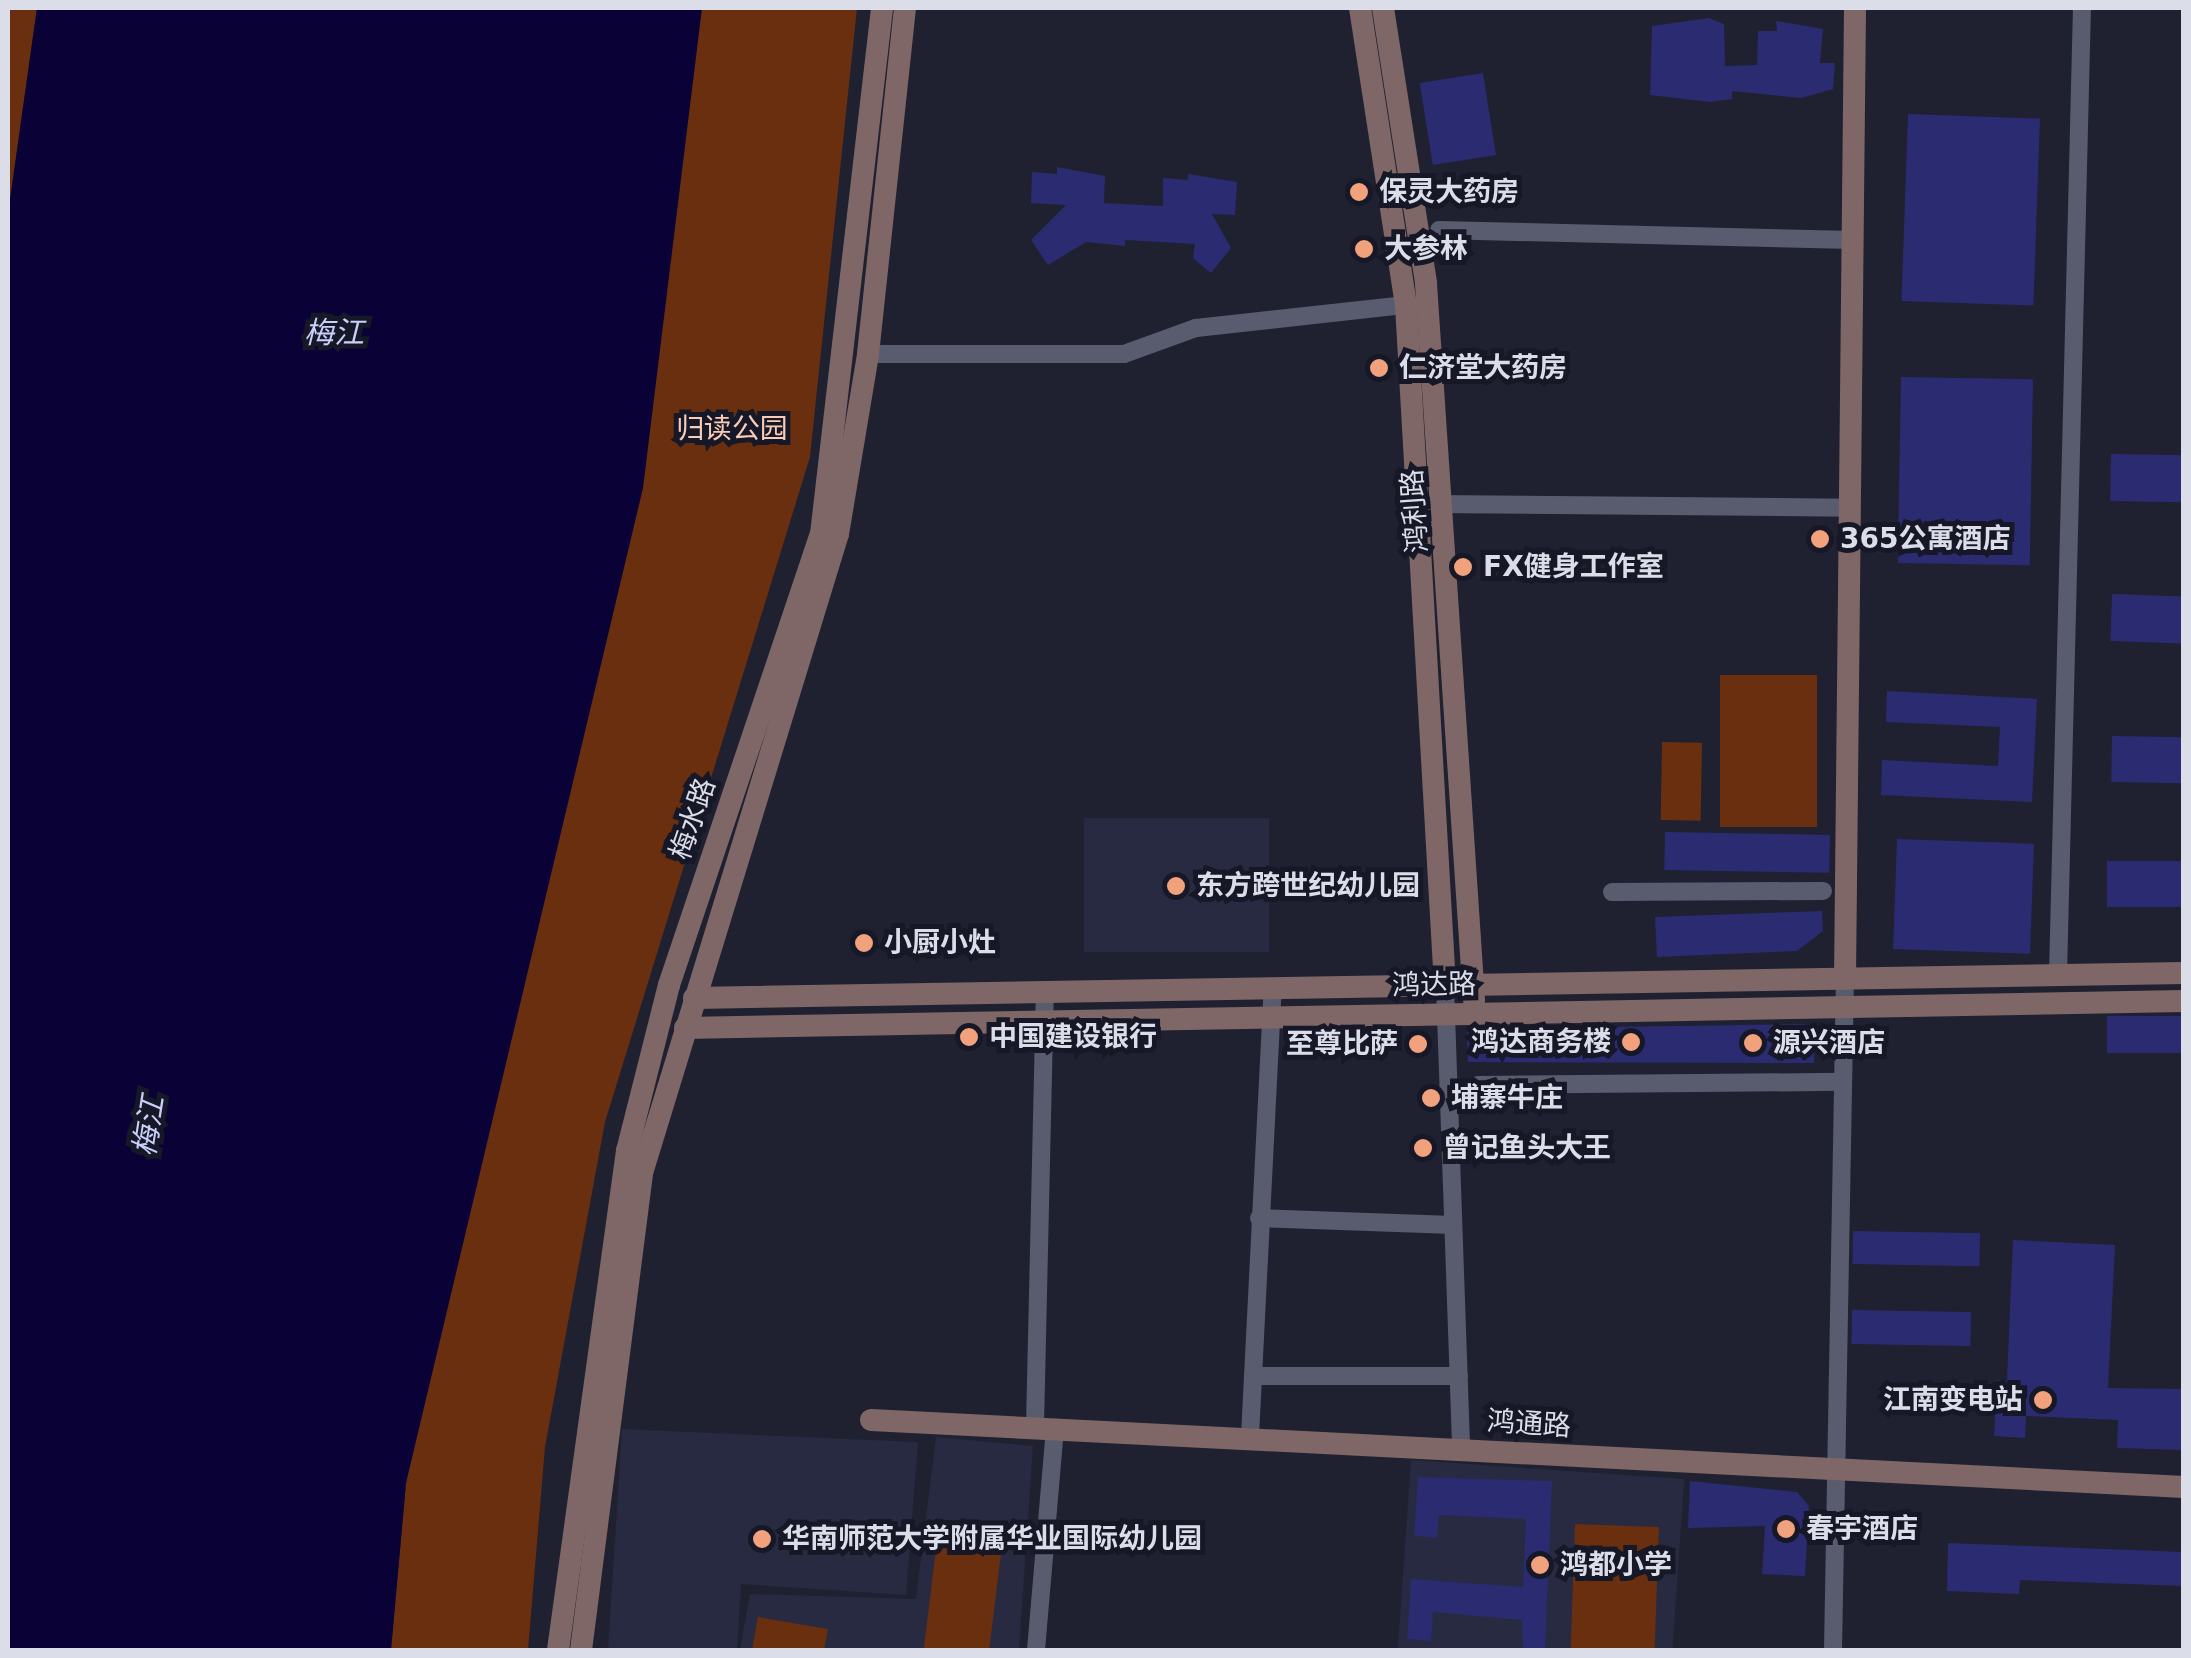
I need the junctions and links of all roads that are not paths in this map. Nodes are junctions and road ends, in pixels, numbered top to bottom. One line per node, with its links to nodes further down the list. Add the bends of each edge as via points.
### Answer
1 (882, 8): 43 (street, 梅水路, via 822,534 669,985 627,1151)
2 (905, 8): 10 (street, 梅水路)
3 (1360, 8): 9 (street, 鸿利路)
4 (1383, 8): 12 (street, 鸿利路, via 1426,284)
5 (1856, 8): 8 (street)
6 (2082, 8): 17 (street)
7 (1439, 230): 8 (street)
8 (1853, 240): 13 (street)
9 (1406, 305): 10 (street, via 1196,328 1124,354); 11 (street, 鸿利路)
10 (868, 354): 23 (street, 梅水路, via 838,534)
11 (1421, 504): 12 (street); 20 (street, 鸿利路)
12 (1445, 504): 13 (street); 19 (street, 鸿利路)
13 (1850, 508): 18 (street)
14 (1823, 891): 15 (street)
15 (1612, 892)
16 (2184, 973): 17 (street, 鸿达路)
17 (2058, 975): 18 (street, 鸿达路)
18 (1845, 979): 19 (street, 鸿达路); 25 (street)
19 (1474, 985): 20 (street, 鸿达路); 27 (street, 鸿利路)
20 (1445, 986): 21 (street, 鸿达路); 26 (street)
21 (1272, 989): 22 (street, 鸿达路); 28 (street)
22 (1045, 993): 23 (street, 鸿达路); 29 (street)
23 (694, 998): 30 (street, 梅水路)
24 (2184, 1002): 25 (street, 鸿达路)
25 (1844, 1007): 27 (street, 鸿达路); 31 (street)
26 (1446, 1014): 27 (street, 鸿达路); 28 (street, 鸿达路); 34 (street)
27 (1475, 1014)
28 (1271, 1017): 29 (street, 鸿达路); 33 (street)
29 (1044, 1021): 30 (street, 鸿达路); 38 (street)
30 (684, 1028): 44 (street, 梅水路, via 625,1263)
31 (1843, 1082): 32 (street); 41 (street)
32 (1478, 1084)
33 (1260, 1218): 34 (street); 35 (street)
34 (1453, 1225): 36 (street)
35 (1253, 1376): 36 (street); 39 (street)
36 (1458, 1376): 40 (street)
37 (871, 1420): 38 (street, 鸿通路)
38 (1045, 1427): 39 (street, 鸿通路); 45 (street)
39 (1250, 1436): 40 (street, 鸿通路)
40 (1461, 1450): 41 (street, 鸿通路)
41 (1836, 1474): 42 (street, 鸿通路); 46 (street)
42 (2184, 1487)
43 (558, 1650)
44 (581, 1650)
45 (1036, 1650)
46 (1833, 1650)

